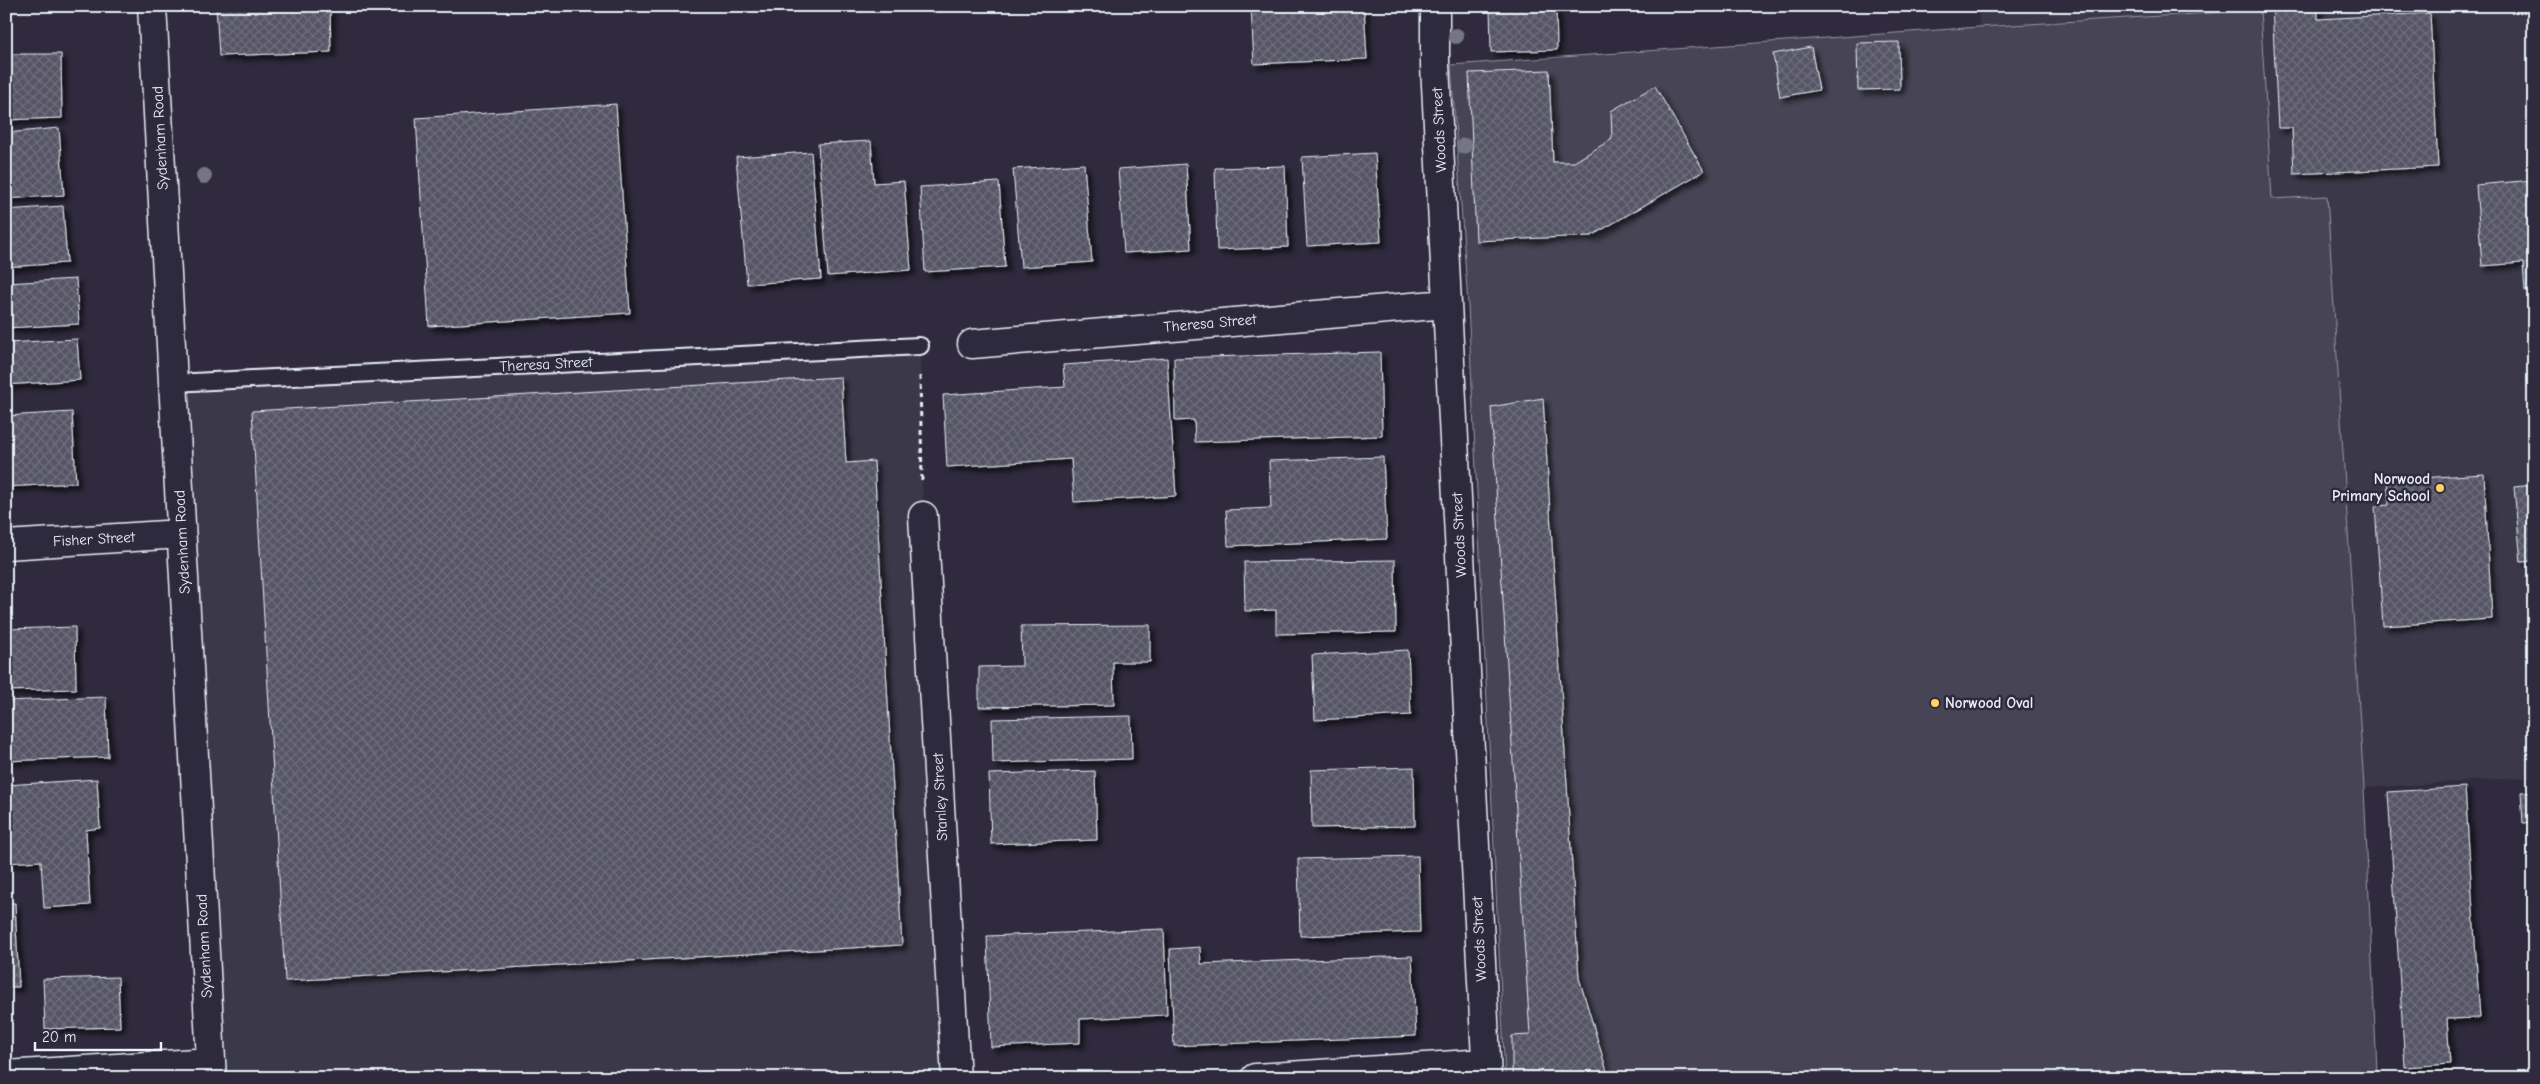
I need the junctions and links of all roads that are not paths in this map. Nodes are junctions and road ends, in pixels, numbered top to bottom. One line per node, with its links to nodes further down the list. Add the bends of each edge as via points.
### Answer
1 (152, 6): 6 (street, Sydenham Road)
2 (1435, 6): 3 (street, Woods Street)
3 (1447, 304): 4 (street, Theresa Street); 11 (street, Woods Street)
4 (972, 344)
5 (920, 346): 6 (lane, Theresa Street)
6 (173, 383): 8 (street, Sydenham Road)
7 (923, 516): 13 (street, Stanley Street)
8 (181, 534): 9 (street, Fisher Street); 10 (street, Sydenham Road)
9 (6, 545)
10 (211, 1070): 12 (street)
11 (1486, 1070): 14 (street)
12 (6, 1074)
13 (956, 1078)
14 (1255, 1078)

